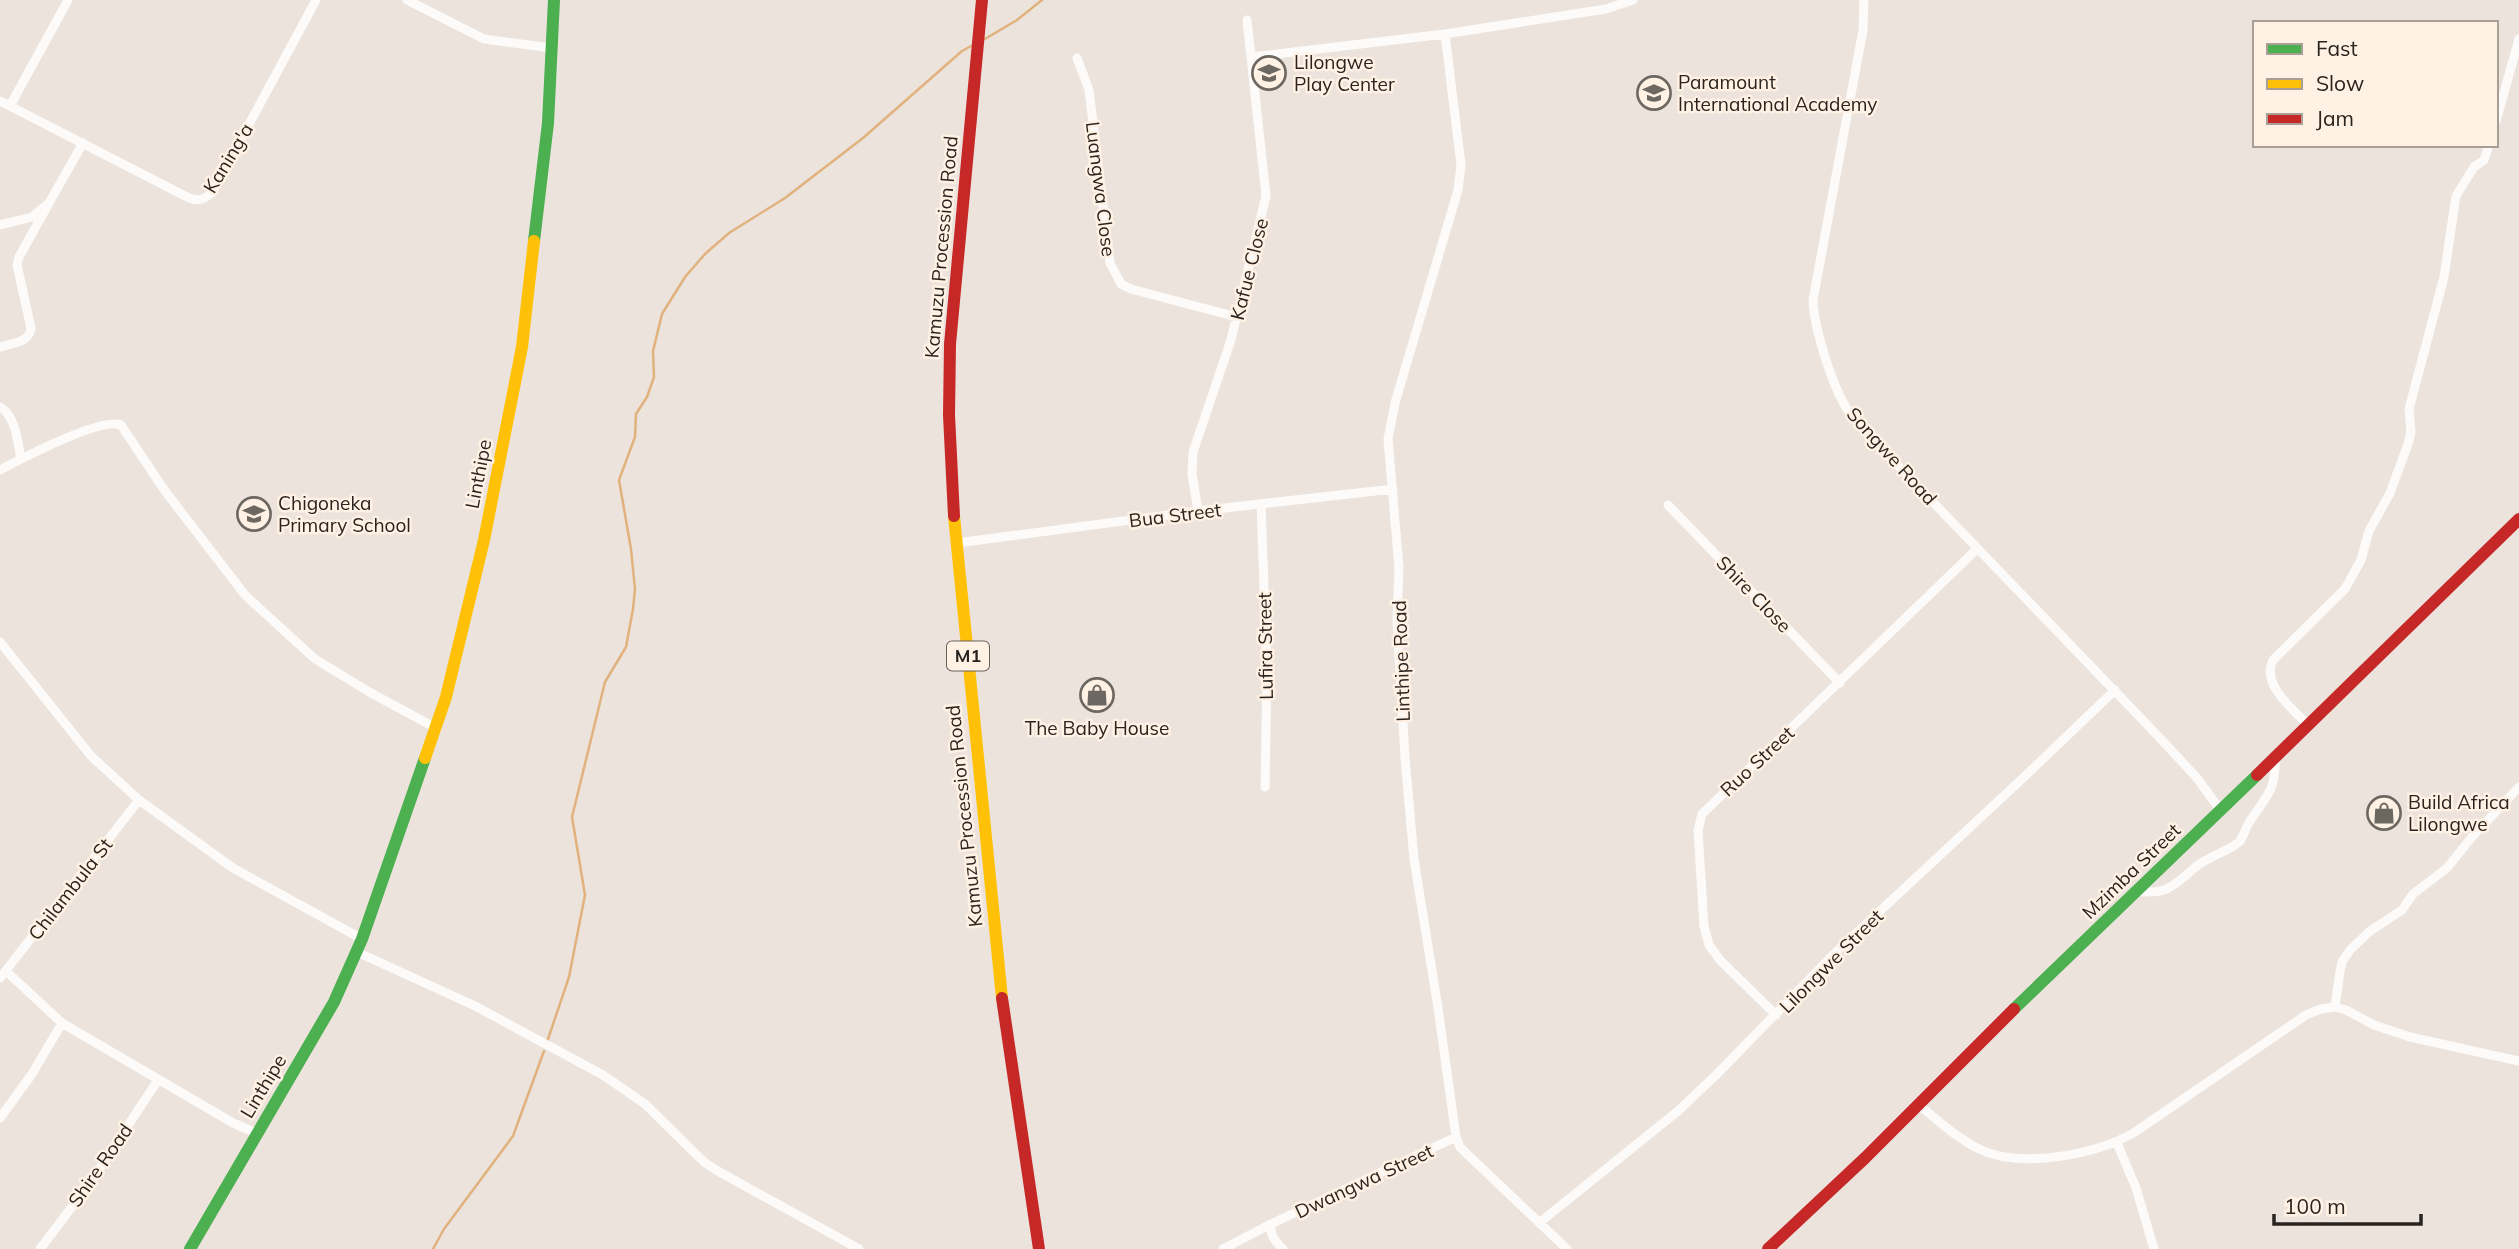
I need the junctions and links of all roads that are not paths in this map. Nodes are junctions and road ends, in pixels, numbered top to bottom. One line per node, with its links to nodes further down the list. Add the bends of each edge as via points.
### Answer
1 (68, 0): 15 (street)
2 (316, 0): 17 (street, Kaning'a, via 212,193 204,198 189,198)
3 (407, 0): 11 (street, via 484,39)
4 (554, 0): 11 (main road, Linthipe)
5 (982, 0): 31 (main road, Kamuzu Procession Road / M1, via 950,344 950,450)
6 (1633, 0): 9 (street, via 1606,9)
7 (1864, 0): 32 (street, Songwe Road, via 1863,30 1815,288 1816,325 1846,407)
8 (1247, 20): 12 (street, Kafue Close)
9 (1446, 34): 12 (street); 26 (street, Linthipe Road, via 1461,165 1458,190 1390,422)
10 (2519, 40): 16 (street)
11 (552, 48): 37 (main road, Linthipe, via 522,347 484,540)
12 (1251, 57): 21 (street, Kafue Close, via 1266,196)
13 (1077, 58): 21 (street, Luangwa Close, via 1089,90 1106,244 1114,275 1131,289)
14 (0, 101): 15 (street, Kaning'a)
15 (11, 104): 17 (street, Kaning'a)
16 (2498, 114)
17 (83, 144): 19 (street)
18 (2488, 147): 36 (street, via 2484,160 2474,167 2456,196 2444,277 2409,409 2411,432 2390,493 2345,589 2270,666 2275,688)
19 (50, 204): 20 (street, via 32,217); 22 (street, via 17,265 30,335)
20 (0, 225)
21 (1237, 317): 29 (street, Kafue Close, via 1193,452)
22 (0, 347)
23 (0, 407): 24 (street, via 10,415)
24 (21, 459): 25 (street); 37 (street, via 81,432 110,423 121,425 165,491 255,604 315,659)
25 (0, 470)
26 (1393, 489): 27 (street, Bua Street); 55 (street, Linthipe Road, via 1413,859)
27 (1261, 505): 29 (street, Bua Street); 39 (street, Lufira Street, via 1267,670)
28 (1668, 505): 34 (street, Shire Close)
29 (1198, 511): 31 (street, Bua Street)
30 (2519, 519): 36 (main road, Mzimba Street)
31 (957, 543): 62 (main road, Kamuzu Procession Road / M1, via 1001,993)
32 (1977, 549): 34 (street, Ruo Street); 35 (street, Songwe Road)
33 (0, 642): 41 (street, via 91,756)
34 (1840, 683): 48 (street, Ruo Street, via 1710,806 1698,823 1709,945)
35 (2115, 690): 42 (street, Songwe Road, via 2197,778); 48 (street, Lilongwe Street, via 1837,951)
36 (2308, 725): 38 (main road, Mzimba Street)
37 (436, 728): 44 (main road, Linthipe)
38 (2274, 758): 42 (main road, Mzimba Street); 43 (street, via 2272,791 2240,841 2173,887 2151,894)
39 (1265, 787)
40 (2519, 787): 47 (street, via 2447,868 2350,950 2342,961)
41 (139, 800): 44 (street, via 233,868); 46 (street, Chilambula St)
42 (2221, 811): 43 (main road, Mzimba Street)
43 (2137, 891): 52 (main road, Mzimba Street)
44 (362, 939): 45 (main road, Linthipe)
45 (357, 952): 54 (main road, Linthipe, via 321,1025); 61 (street, via 475,1006 603,1075 645,1104 704,1162)
46 (3, 975): 49 (street)
47 (2335, 1007): 50 (street, via 2410,1037); 56 (street, via 2306,1015)
48 (1776, 1015): 57 (street, Lilongwe Street, via 1678,1111)
49 (62, 1023): 51 (street); 53 (street)
50 (2519, 1061)
51 (158, 1080): 54 (street); 59 (street, Shire Road)
52 (1918, 1104): 56 (street, via 1964,1140 1999,1157 2045,1158); 66 (main road, Mzimba Street)
53 (0, 1118)
54 (256, 1133): 60 (main road, Linthipe)
55 (1456, 1137): 57 (street, via 1460,1147); 58 (street, Dwangwa Street)
56 (2117, 1143): 67 (street)
57 (1539, 1223): 65 (street)
58 (1271, 1228): 63 (street, Dwangwa Street); 64 (street)
59 (40, 1249)
60 (190, 1249)
61 (859, 1249)
62 (1040, 1249)
63 (1223, 1249)
64 (1283, 1249)
65 (1567, 1249)
66 (1768, 1249)
67 (2154, 1249)

